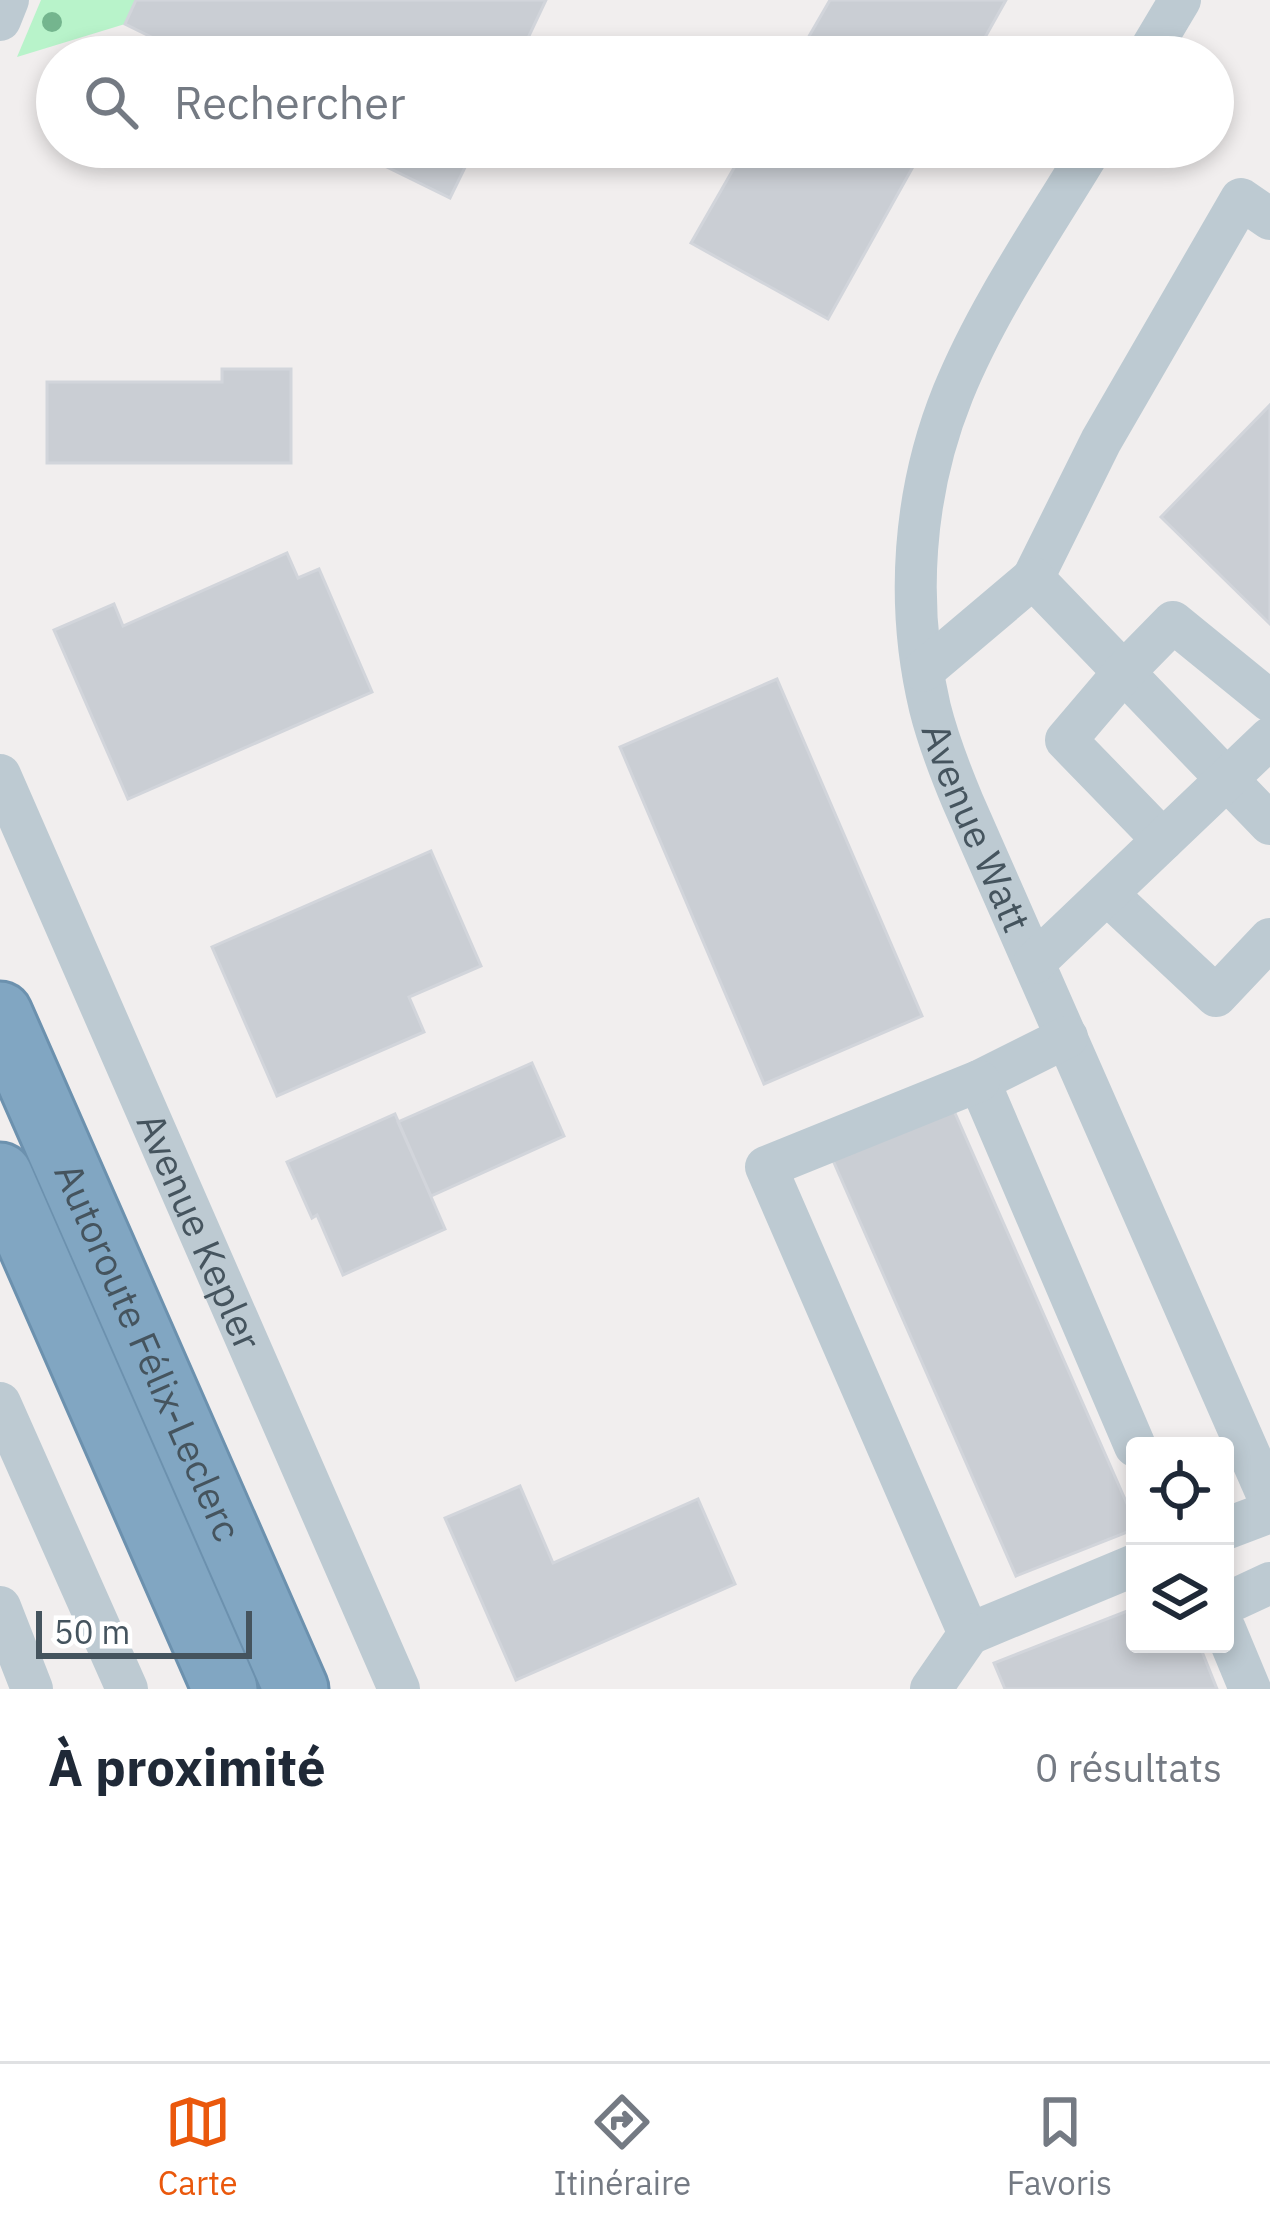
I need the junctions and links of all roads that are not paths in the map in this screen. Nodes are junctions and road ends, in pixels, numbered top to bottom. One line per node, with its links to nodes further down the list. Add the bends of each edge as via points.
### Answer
1 (8, 0): 3 (street)
2 (1180, 0): 4 (street)
3 (0, 20)
4 (1159, 36)
5 (1080, 168): 8 (street, Avenue Watt, via 984,329 931,459 916,597)
6 (1270, 218): 7 (street, via 1241,199 1101,441)
7 (1034, 578): 8 (street); 9 (street)
8 (923, 671): 18 (street, Avenue Watt, via 949,769)
9 (1123, 673): 10 (street, via 1173,622); 13 (street); 15 (street, via 1066,740)
10 (1270, 700)
11 (1270, 738): 13 (street)
12 (0, 775): 38 (street, Avenue Kepler)
13 (1227, 779): 14 (street); 15 (street)
14 (1270, 824)
15 (1163, 840): 16 (street)
16 (1107, 894): 17 (street, via 1216,996); 18 (street)
17 (1270, 939)
18 (1034, 963): 20 (street, Avenue Watt)
19 (0, 1014): 37 (highway, Autoroute Félix-Leclerc)
20 (1067, 1037): 21 (street); 25 (street, Avenue Watt)
21 (979, 1081): 24 (street); 32 (street, via 766,1167)
22 (0, 1175): 36 (highway, Autoroute Félix-Leclerc)
23 (0, 1403): 35 (street)
24 (1131, 1437)
25 (1270, 1501)
26 (1270, 1511): 27 (street)
27 (1234, 1525)
28 (1126, 1569): 32 (street)
29 (1270, 1583): 30 (street)
30 (1234, 1600)
31 (0, 1607): 34 (street)
32 (968, 1634): 39 (street)
33 (1234, 1650): 40 (street)
34 (32, 1689)
35 (127, 1689)
36 (225, 1689)
37 (296, 1689)
38 (399, 1689)
39 (931, 1689)
40 (1250, 1689)

